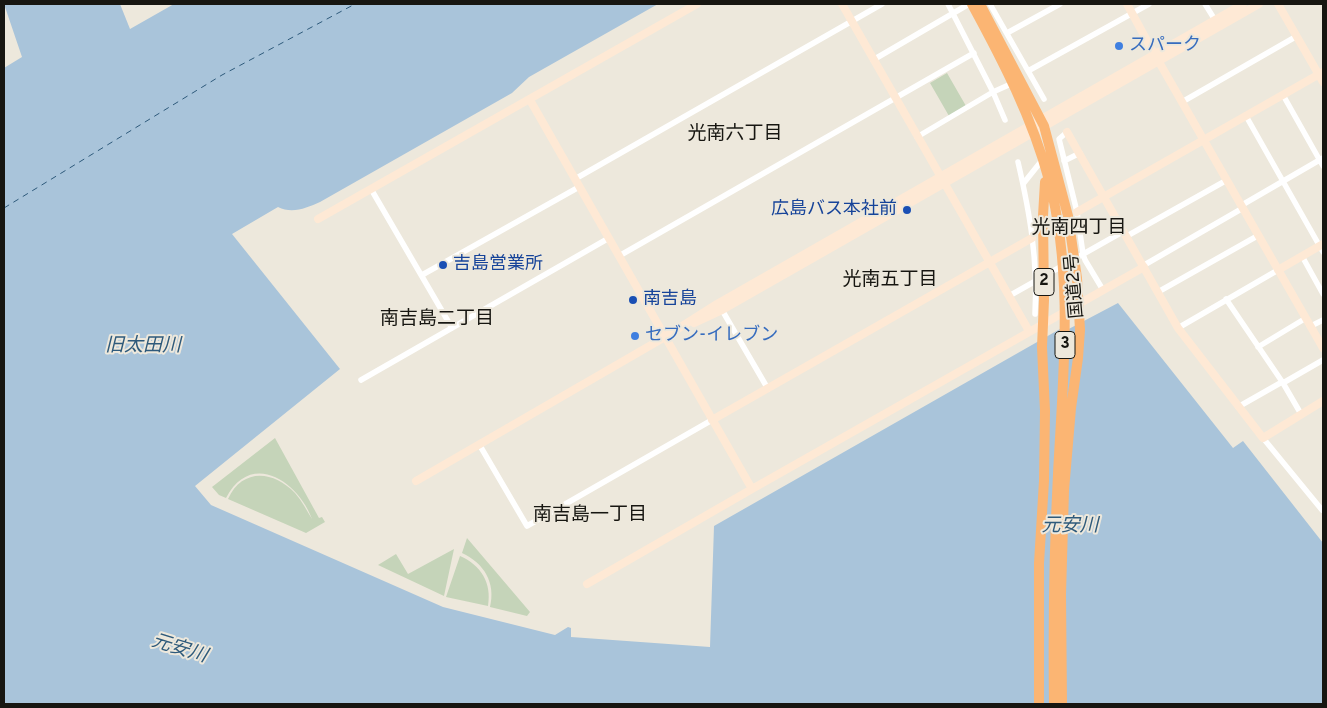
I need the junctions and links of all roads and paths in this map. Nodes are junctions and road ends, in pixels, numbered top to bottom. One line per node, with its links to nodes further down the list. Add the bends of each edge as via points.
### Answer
1 (697, 4): 32 (street)
2 (842, 4): 18 (street)
3 (882, 4): 18 (street)
4 (948, 4): 15 (street)
5 (971, 4): 15 (street); 100 (highway, 3, via 1018,93 1035,135 1049,181 1062,253 1065,339 1055,544)
6 (980, 4): 27 (highway, 国道2号 / 2)
7 (990, 4): 19 (street)
8 (1060, 4): 19 (street)
9 (1127, 4): 16 (street)
10 (1149, 4): 16 (street)
11 (1206, 4): 17 (street)
12 (1244, 4): 17 (street)
13 (1259, 4): 22 (street)
14 (1278, 4): 20 (street)
15 (953, 12): 21 (street); 23 (street)
16 (1133, 14): 22 (street); 24 (street)
17 (1215, 20): 22 (street)
18 (852, 21): 23 (street); 49 (street)
19 (1007, 33): 24 (street)
20 (1297, 36): 25 (street); 33 (street)
21 (974, 53): 28 (street); 30 (street)
22 (1157, 59): 33 (street); 36 (street)
23 (873, 60): 30 (street)
24 (1028, 71): 27 (street, via 1029,78); 31 (street)
25 (1321, 73): 26 (street); 29 (street)
26 (1323, 82)
27 (1024, 87): 28 (street, via 1017,83 1008,84); 36 (highway, 国道2号 / 2)
28 (993, 92): 35 (street); 38 (street)
29 (1283, 95): 34 (street); 43 (street)
30 (895, 98): 38 (street); 62 (street)
31 (1044, 98)
32 (530, 100): 49 (street); 51 (street)
33 (1182, 102): 39 (street)
34 (1246, 116): 39 (street); 48 (street)
35 (1005, 120)
36 (1043, 122): 40 (highway, 国道2号 / 2); 46 (street)
37 (1067, 132): 41 (street); 42 (street, via 1059,139)
38 (917, 137): 46 (street)
39 (1204, 140): 47 (street); 52 (street)
40 (1048, 151): 42 (street); 50 (street); 54 (highway, 国道2号 / 2); 99 (highway, 国道2号 / 2, via 1043,216 1045,410 1039,563)
41 (1080, 154): 42 (street); 52 (street)
42 (1063, 157): 54 (street)
43 (1321, 159): 45 (street); 48 (street)
44 (1018, 162): 50 (street)
45 (1323, 166)
46 (942, 180): 64 (street); 74 (street); 82 (street, via 717,304)
47 (1227, 180): 53 (street); 56 (street)
48 (1283, 180): 53 (street); 60 (street)
49 (577, 183): 58 (street); 67 (street)
50 (1023, 184): 59 (street)
51 (372, 189): 55 (street); 67 (street)
52 (1105, 197): 54 (street); 56 (street)
53 (1243, 206): 57 (street); 65 (street)
54 (1072, 214): 61 (street); 101 (highway, 国道2号 / 2, via 1080,330 1064,490)
55 (318, 219)
56 (1126, 234): 61 (street); 65 (street)
57 (1259, 235): 66 (street); 70 (street)
58 (609, 238): 62 (street); 79 (street)
59 (1032, 238): 64 (street); 68 (street)
60 (1322, 247): 63 (street)
61 (1083, 254): 68 (street); 69 (street)
62 (619, 256): 82 (street)
63 (1302, 256): 66 (street); 71 (street)
64 (990, 263): 72 (street); 88 (street)
65 (1144, 267): 69 (street); 70 (street)
66 (1278, 270): 73 (street); 76 (street)
67 (422, 275): 79 (street)
68 (1037, 282): 72 (street); 75 (street)
69 (1103, 290): 81 (street)
70 (1158, 292): 80 (street)
71 (1323, 294)
72 (1009, 296): 81 (street)
73 (1226, 299): 80 (street); 83 (street)
74 (722, 310): 82 (street); 88 (street)
75 (1036, 314)
76 (1306, 318): 78 (street); 83 (street)
77 (1323, 320): 78 (street)
78 (1311, 326): 84 (street)
79 (452, 328): 86 (street)
80 (1178, 328): 90 (street)
81 (1029, 332): 96 (street)
82 (665, 337): 92 (street); 94 (street)
83 (1258, 347): 87 (street)
84 (1323, 348)
85 (1323, 360): 87 (street)
86 (361, 380)
87 (1283, 382): 90 (street); 91 (street)
88 (768, 389): 92 (street)
89 (1323, 401): 91 (street)
90 (1238, 407): 93 (street)
91 (1301, 414): 93 (street)
92 (712, 420): 94 (street, via 527,526); 96 (street)
93 (1263, 438): 97 (street)
94 (479, 444): 95 (street)
95 (416, 480)
96 (752, 490): 98 (street)
97 (1323, 509)
98 (587, 584)
99 (1039, 704)
100 (1054, 704)
101 (1062, 704)

